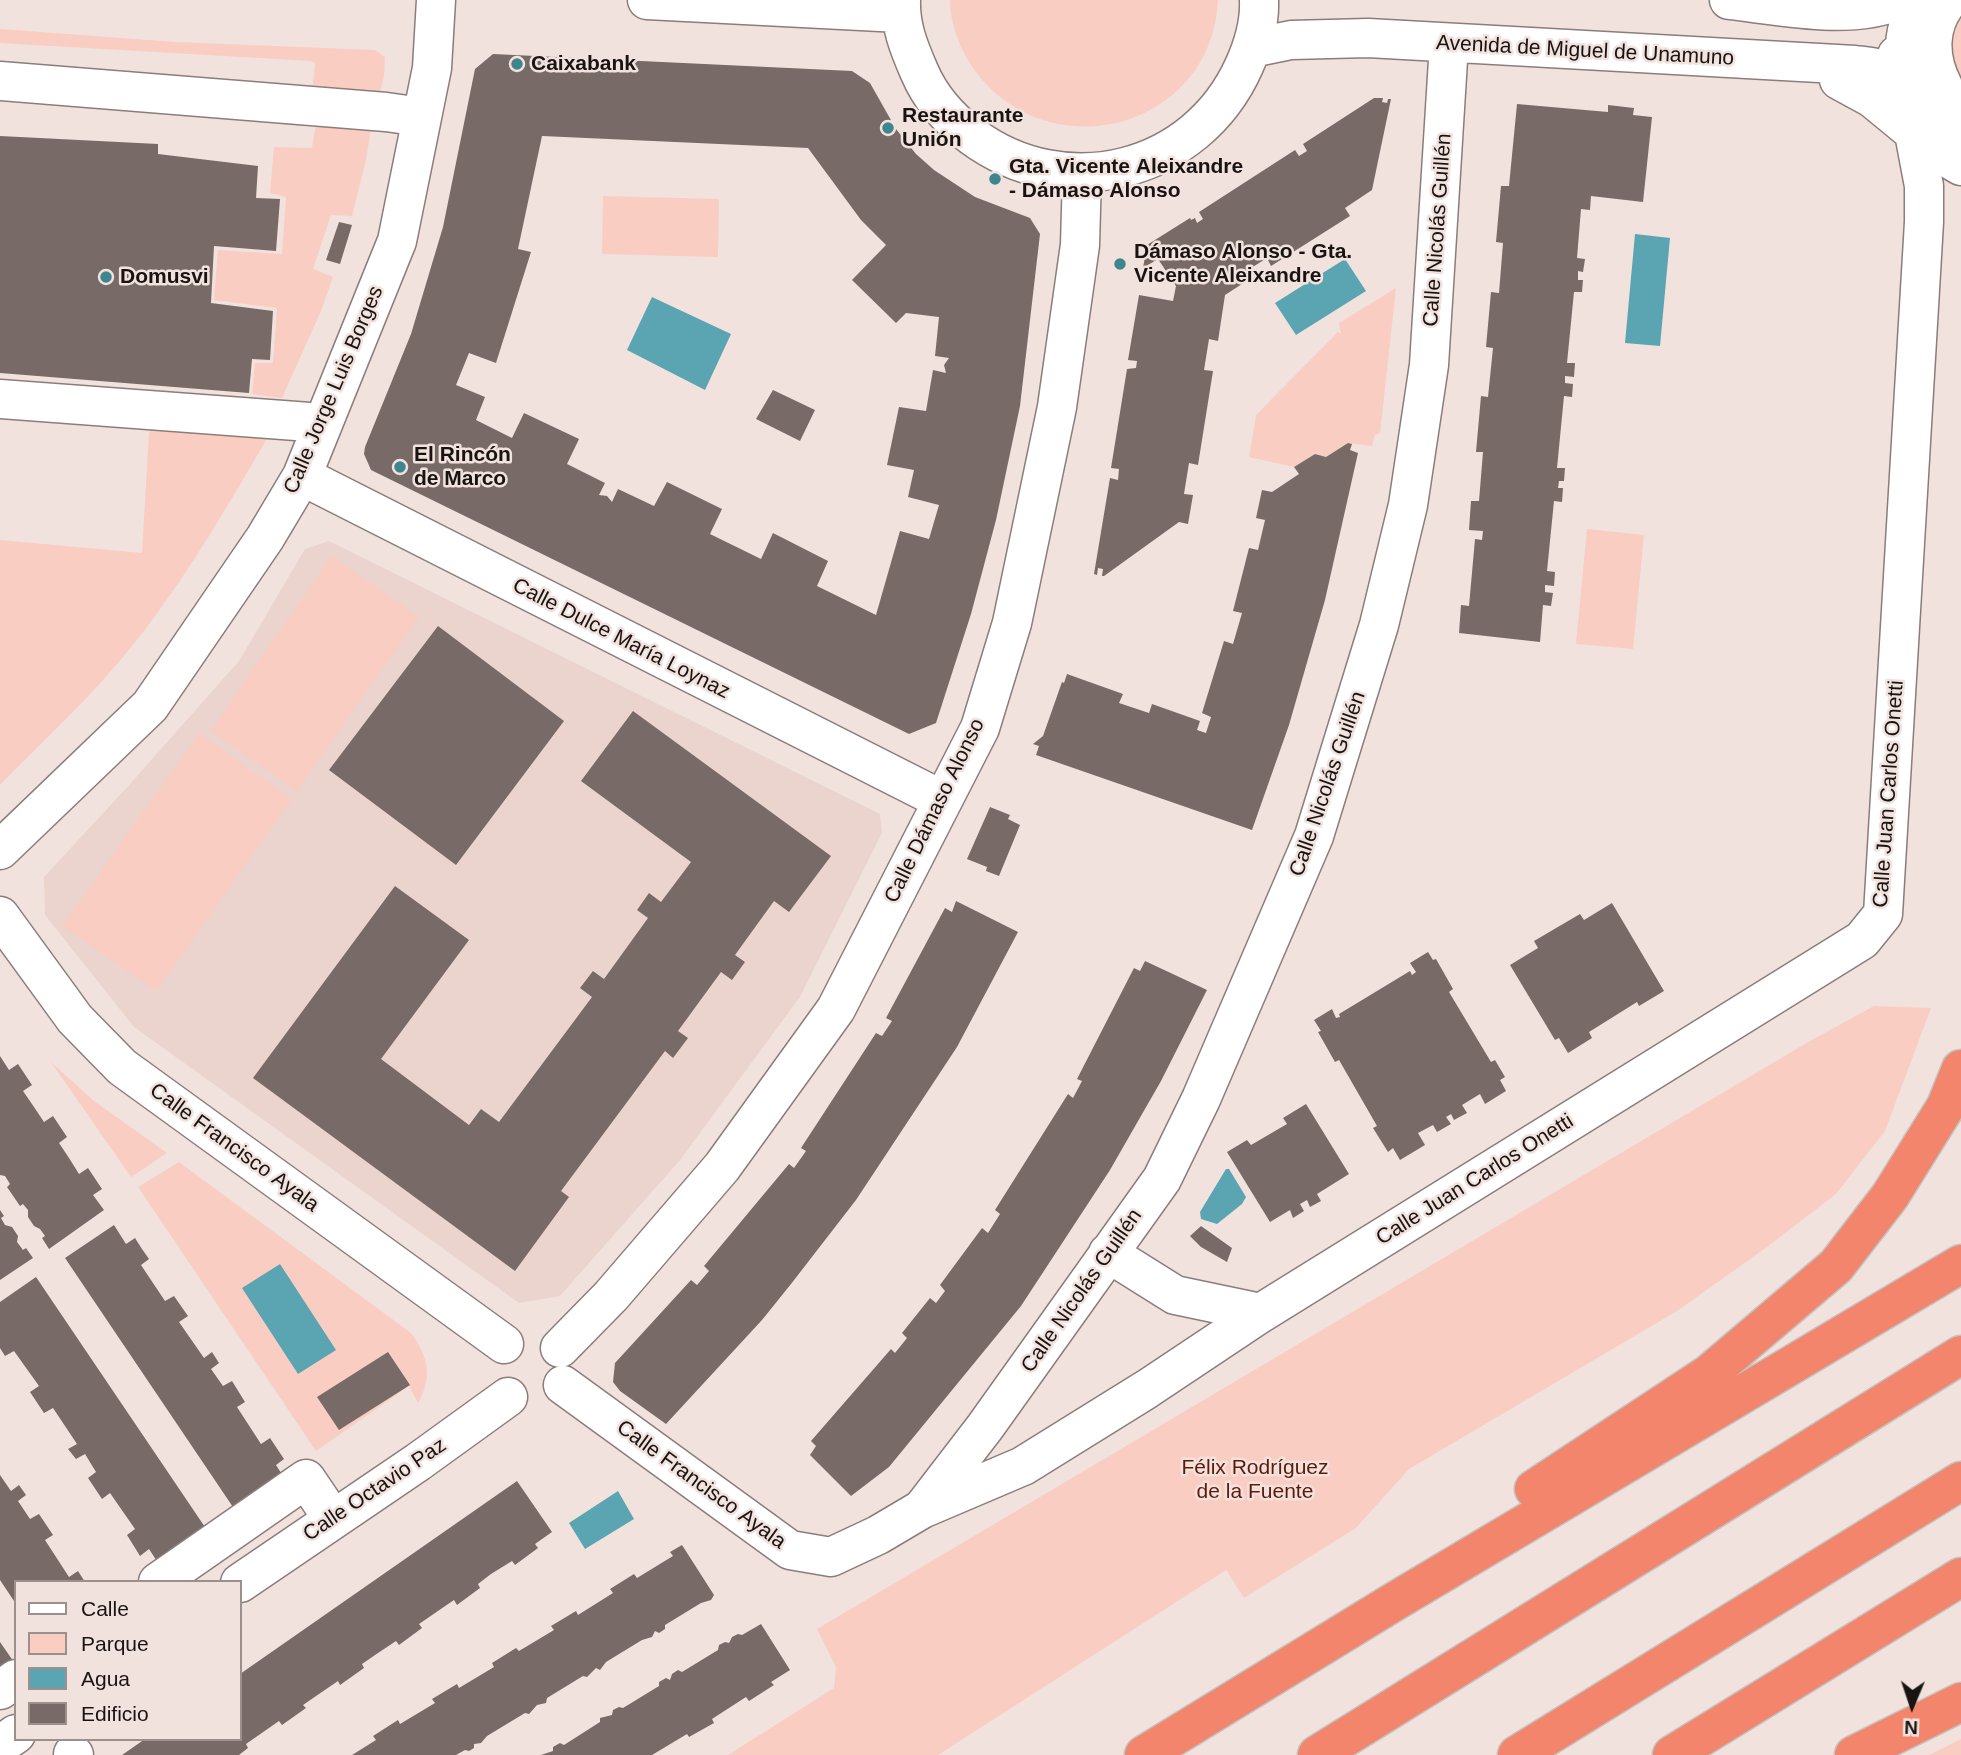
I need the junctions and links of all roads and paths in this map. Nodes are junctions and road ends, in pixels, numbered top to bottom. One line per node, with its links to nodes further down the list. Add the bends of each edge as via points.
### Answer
1 (436, 0): 14 (street, Calle Jorge Luis Borges, via 432,68)
2 (647, 0): 7 (street)
3 (1259, 0): 9 (street)
4 (1729, 0): 6 (street, via 1812,9)
5 (1949, 0): 13 (street, via 1940,11 1931,43 1935,70)
6 (1902, 2): 13 (street)
7 (901, 6): 17 (street, via 907,44 926,87 954,123 992,151 1035,168)
8 (1449, 44): 9 (street, Avenida de Miguel de Unamuno, via 1304,39); 10 (street, Avenida de Miguel de Unamuno); 25 (street, Calle Nicolás Guillén, via 1429,365 1408,505 1379,625 1314,836 1217,1062 1162,1179)
9 (1252, 48): 17 (street, via 1234,89 1205,124 1169,151 1127,168)
10 (1597, 50): 11 (street, Avenida de Miguel de Unamuno); 13 (street, via 1664,36 1887,50)
11 (1641, 52): 13 (street, via 1689,75 1872,83); 13 (street, Avenida de Miguel de Unamuno, via 1885,69)
12 (0, 81): 14 (street)
13 (1927, 97): 15 (street, via 1945,129); 16 (street, via 1939,153); 27 (street, Calle Juan Carlos Onetti, via 1883,914 1862,940)
14 (422, 117): 19 (street, Calle Jorge Luis Borges, via 397,241)
15 (1961, 139)
16 (1961, 166)
17 (1082, 174): 21 (street, Calle Dámaso Alonso, via 1080,245 1057,407 1012,623 980,728)
18 (0, 399): 19 (street)
19 (323, 423): 20 (street, Calle Jorge Luis Borges)
20 (302, 476): 21 (street, Calle Dulce María Loynaz); 22 (street, Calle Jorge Luis Borges, via 150,706)
21 (942, 800): 30 (street, Calle Dámaso Alonso, via 835,1009 722,1167 611,1296)
22 (0, 850)
23 (0, 916): 28 (street, Calle Francisco Ayala, via 75,1019 122,1067)
24 (1961, 1069): 38 (highway, via 1946,1106 1891,1196 1836,1266 1710,1373 1494,1516)
25 (1108, 1252): 27 (street, via 1175,1295); 33 (street, Calle Nicolás Guillén)
26 (1961, 1264): 38 (highway)
27 (1261, 1313): 33 (street, Calle Juan Carlos Onetti, via 1023,1466)
28 (503, 1344): 30 (street, via 533,1332 553,1340); 31 (street, via 494,1372 501,1391)
29 (1961, 1355): 41 (highway)
30 (561, 1366): 31 (street, via 557,1394 539,1404); 33 (street, Calle Francisco Ayala, via 790,1550 831,1557)
31 (509, 1397): 34 (street, Calle Octavio Paz)
32 (1961, 1481): 42 (highway)
33 (922, 1509)
34 (333, 1519): 36 (street, via 306,1479); 37 (street, Calle Octavio Paz)
35 (1961, 1577): 43 (highway)
36 (161, 1580)
37 (242, 1582)
38 (1397, 1600): 40 (highway)
39 (1961, 1702): 44 (highway)
40 (1144, 1755)
41 (1317, 1755)
42 (1517, 1755)
43 (1672, 1755)
44 (1854, 1755)

